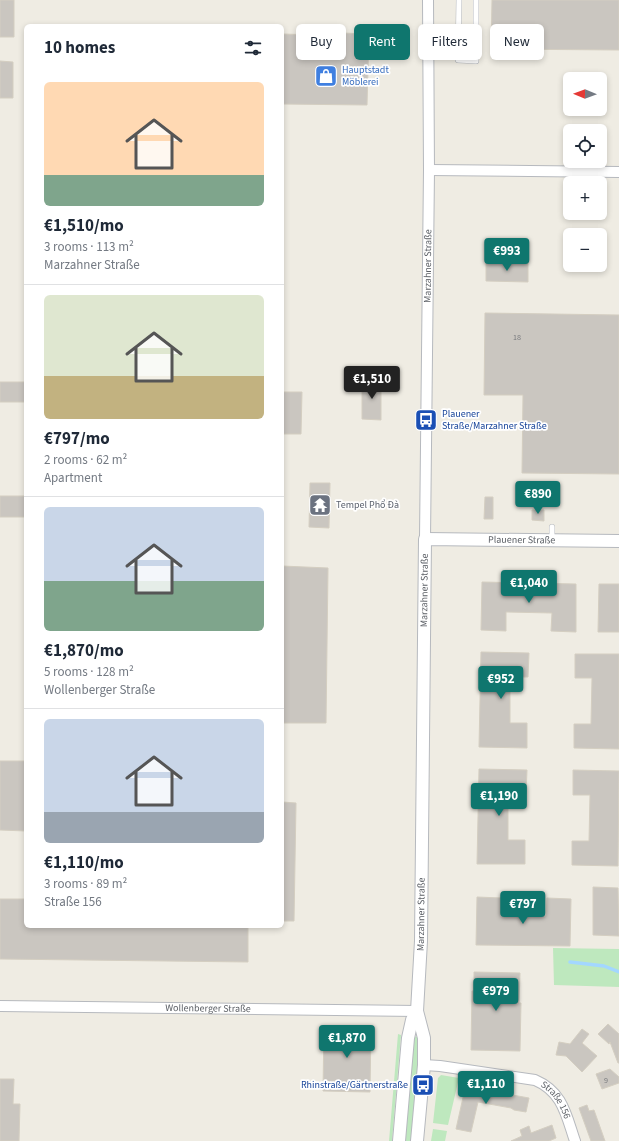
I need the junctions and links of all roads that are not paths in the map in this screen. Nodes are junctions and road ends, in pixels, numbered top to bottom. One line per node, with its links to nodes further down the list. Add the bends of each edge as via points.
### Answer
1 (428, 0): 4 (street, Marzahner Straße)
2 (460, 0): 3 (lane, via 458,60 476,61)
3 (476, 0)
4 (429, 170): 5 (street); 7 (street, Marzahner Straße)
5 (619, 172)
6 (552, 527): 8 (lane)
7 (425, 539): 8 (street, Plauener Straße); 11 (street, Marzahner Straße, via 421,941)
8 (552, 540): 9 (street, Plauener Straße)
9 (619, 541)
10 (0, 1006): 11 (street, Wollenberger Straße)
11 (417, 1011): 12 (street, Marzahner Straße, via 424,1038); 13 (street, Marzahner Straße, via 408,1038)
12 (424, 1065): 14 (street, Marzahner Straße); 15 (street, Straße 156, via 535,1080 548,1087 559,1099)
13 (399, 1141)
14 (417, 1141)
15 (575, 1141)

